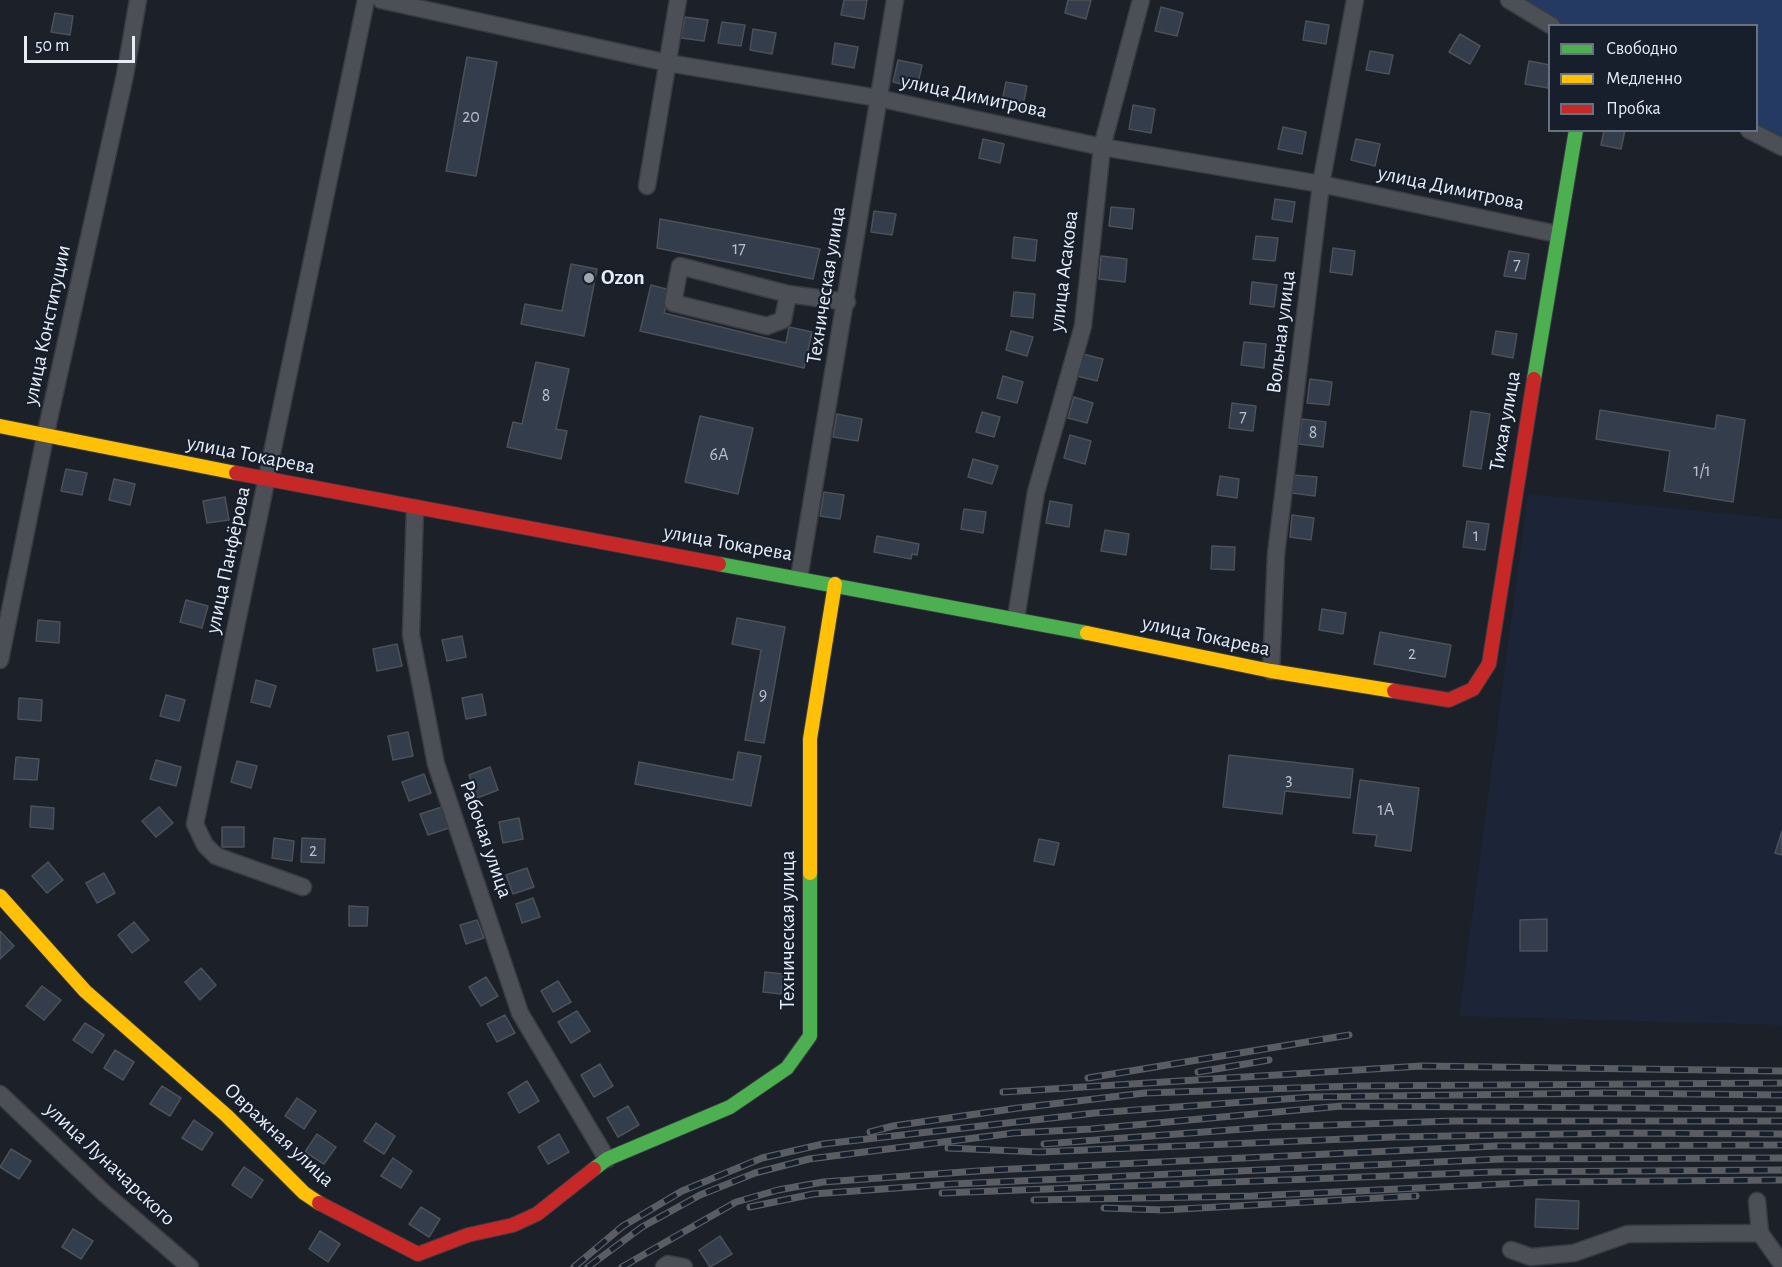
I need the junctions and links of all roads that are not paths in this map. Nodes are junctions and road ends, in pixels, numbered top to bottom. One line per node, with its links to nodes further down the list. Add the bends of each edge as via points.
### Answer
1 (138, 0): 22 (street, улица Конституции)
2 (366, 0): 23 (street, улица Панфёрова)
3 (381, 0): 10 (street, улица Димитрова)
4 (678, 0): 10 (street)
5 (895, 0): 11 (street, Техническая улица)
6 (1141, 0): 14 (street, улица Асакова)
7 (1355, 0): 16 (street, Вольная улица)
8 (1509, 0): 9 (street)
9 (1549, 24)
10 (669, 63): 11 (street, улица Димитрова); 17 (street)
11 (878, 98): 14 (street, улица Димитрова); 20 (street, Техническая улица)
12 (1576, 132): 18 (street, Тихая улица)
13 (1753, 132): 15 (street)
14 (1102, 147): 16 (street, улица Димитрова); 27 (street, улица Асакова, via 1083,326 1036,492)
15 (1782, 147)
16 (1321, 184): 18 (street, улица Димитрова); 29 (street, Вольная улица, via 1276,554)
17 (647, 186)
18 (1557, 234): 30 (street, Тихая улица, via 1489,664 1473,689)
19 (788, 294): 19 (street, via 681,266 673,303 767,326 783,320); 20 (street)
20 (847, 302): 25 (street, Техническая улица)
21 (0, 426): 22 (street, улица Токарева)
22 (45, 437): 23 (street, улица Токарева); 28 (street, улица Конституции)
23 (268, 479): 24 (street, улица Токарева); 31 (street, улица Панфёрова, via 195,824 205,845 216,856)
24 (415, 508): 25 (street, улица Токарева); 34 (street, Рабочая улица, via 411,635 436,764 520,1013)
25 (799, 578): 26 (street, улица Токарева)
26 (835, 584): 27 (street, улица Токарева); 34 (street, Техническая улица, via 810,739 810,1036 787,1068 730,1107)
27 (1016, 618): 29 (street, улица Токарева)
28 (0, 660)
29 (1271, 671): 30 (street, улица Токарева)
30 (1449, 700)
31 (303, 887)
32 (0, 896): 34 (street, Овражная улица, via 85,991 227,1116 304,1193 345,1220 418,1254 537,1214)
33 (0, 1094): 39 (street, улица Луначарского, via 104,1193)
34 (607, 1159)
35 (1757, 1201): 36 (street)
36 (1760, 1233): 37 (street, via 1628,1234 1574,1253 1531,1257); 38 (street)
37 (1511, 1250)
38 (1782, 1264)
39 (190, 1267)
40 (664, 1267): 41 (street)
41 (684, 1267)

